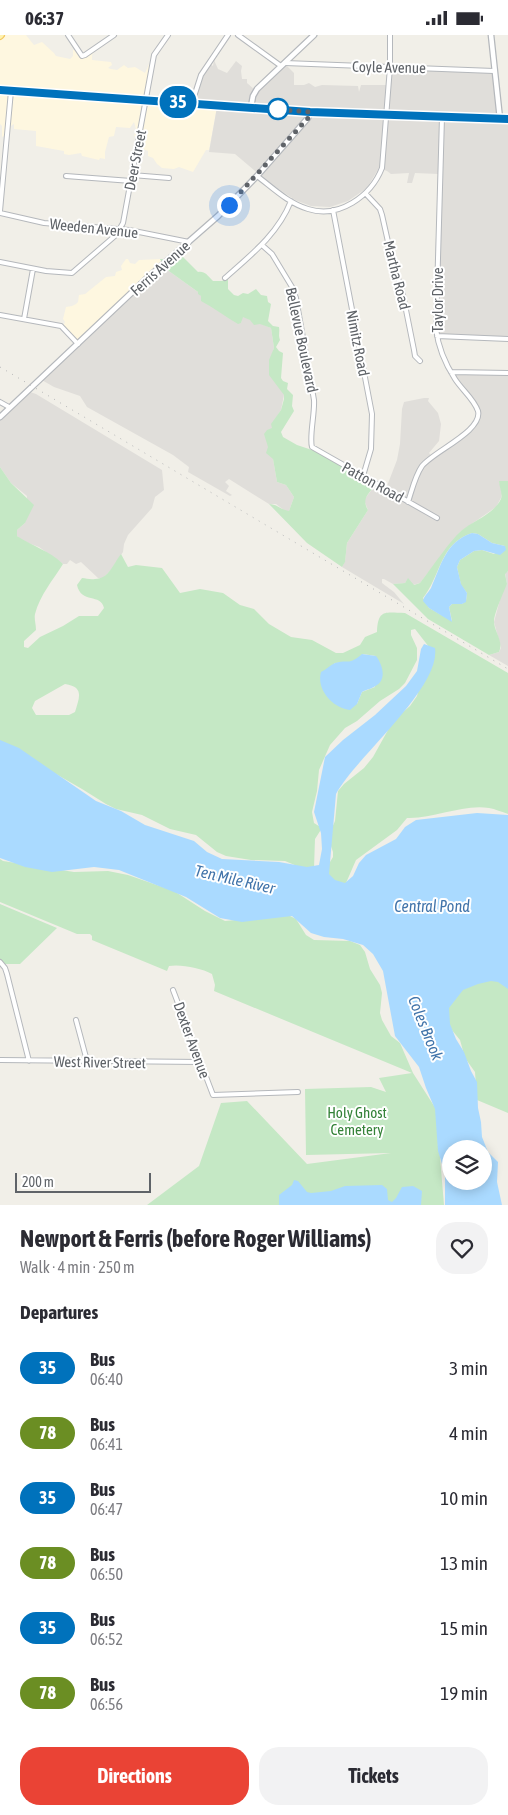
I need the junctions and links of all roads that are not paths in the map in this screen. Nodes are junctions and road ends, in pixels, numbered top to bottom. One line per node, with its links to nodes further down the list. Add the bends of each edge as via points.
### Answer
1 (68, 35): 2 (street, via 82,56)
2 (114, 35)
3 (168, 35): 14 (street, Deer Street, via 154,55)
4 (228, 35): 15 (street, via 201,75)
5 (238, 35): 9 (street)
6 (314, 35): 9 (street)
7 (390, 35): 10 (street)
8 (491, 35): 11 (street)
9 (283, 64): 10 (street, Coyle Avenue); 16 (street, via 257,89)
10 (390, 67): 11 (street, Coyle Avenue); 18 (street)
11 (494, 71): 20 (street)
12 (0, 90): 13 (main road)
13 (11, 91): 14 (main road); 23 (street)
14 (146, 100): 15 (main road); 24 (street, Deer Street)
15 (192, 103): 16 (main road)
16 (251, 107): 17 (main road)
17 (310, 112): 18 (main road); 26 (street, Ferris Avenue)
18 (387, 114): 19 (main road); 29 (street, via 382,168)
19 (442, 117): 20 (main road); 41 (street, Taylor Drive)
20 (500, 119): 21 (main road)
21 (508, 119)
22 (0, 151): 23 (street)
23 (5, 151): 32 (street)
24 (132, 175): 27 (street); 28 (street, Deer Street)
25 (66, 176): 28 (street)
26 (257, 176): 30 (street); 34 (street, Ferris Avenue)
27 (169, 178)
28 (131, 181): 33 (street, Deer Street)
29 (366, 194): 31 (street); 44 (street, Martha Road, via 382,215 415,356)
30 (291, 201): 31 (street, via 309,210); 35 (street)
31 (333, 210): 51 (street, Nimitz Road, via 372,414 371,449)
32 (0, 212): 33 (street, Weeden Avenue, via 59,225)
33 (120, 229): 34 (street, Weeden Avenue); 37 (street, via 75,272)
34 (189, 242): 43 (street, Ferris Avenue)
35 (263, 245): 38 (street); 50 (street, Bellevue Boulevard, via 287,277 296,298 314,400)
36 (0, 262): 37 (street)
37 (33, 269): 40 (street)
38 (225, 278)
39 (0, 315): 40 (street)
40 (24, 319): 43 (street, via 61,326)
41 (437, 336): 42 (street); 45 (street, Taylor Drive)
42 (508, 339)
43 (78, 344): 48 (street, Ferris Avenue)
44 (420, 361)
45 (451, 372): 46 (street); 52 (street, Taylor Drive, via 475,405 478,418 472,428 422,467)
46 (508, 373)
47 (0, 402): 48 (street)
48 (9, 407): 49 (street, Ferris Avenue)
49 (0, 417)
50 (311, 444): 51 (street, Patton Road)
51 (363, 476): 52 (street, Patton Road)
52 (408, 502): 53 (street, Patton Road)
53 (437, 518)
54 (0, 962): 58 (street, via 7,973)
55 (174, 990): 60 (street, Dexter Avenue)
56 (76, 1020): 59 (street)
57 (0, 1060): 58 (street, West River Street)
58 (30, 1061): 59 (street, West River Street)
59 (87, 1061): 60 (street, West River Street)
60 (201, 1062): 61 (street, Dexter Avenue, via 213,1095)
61 (298, 1092)

